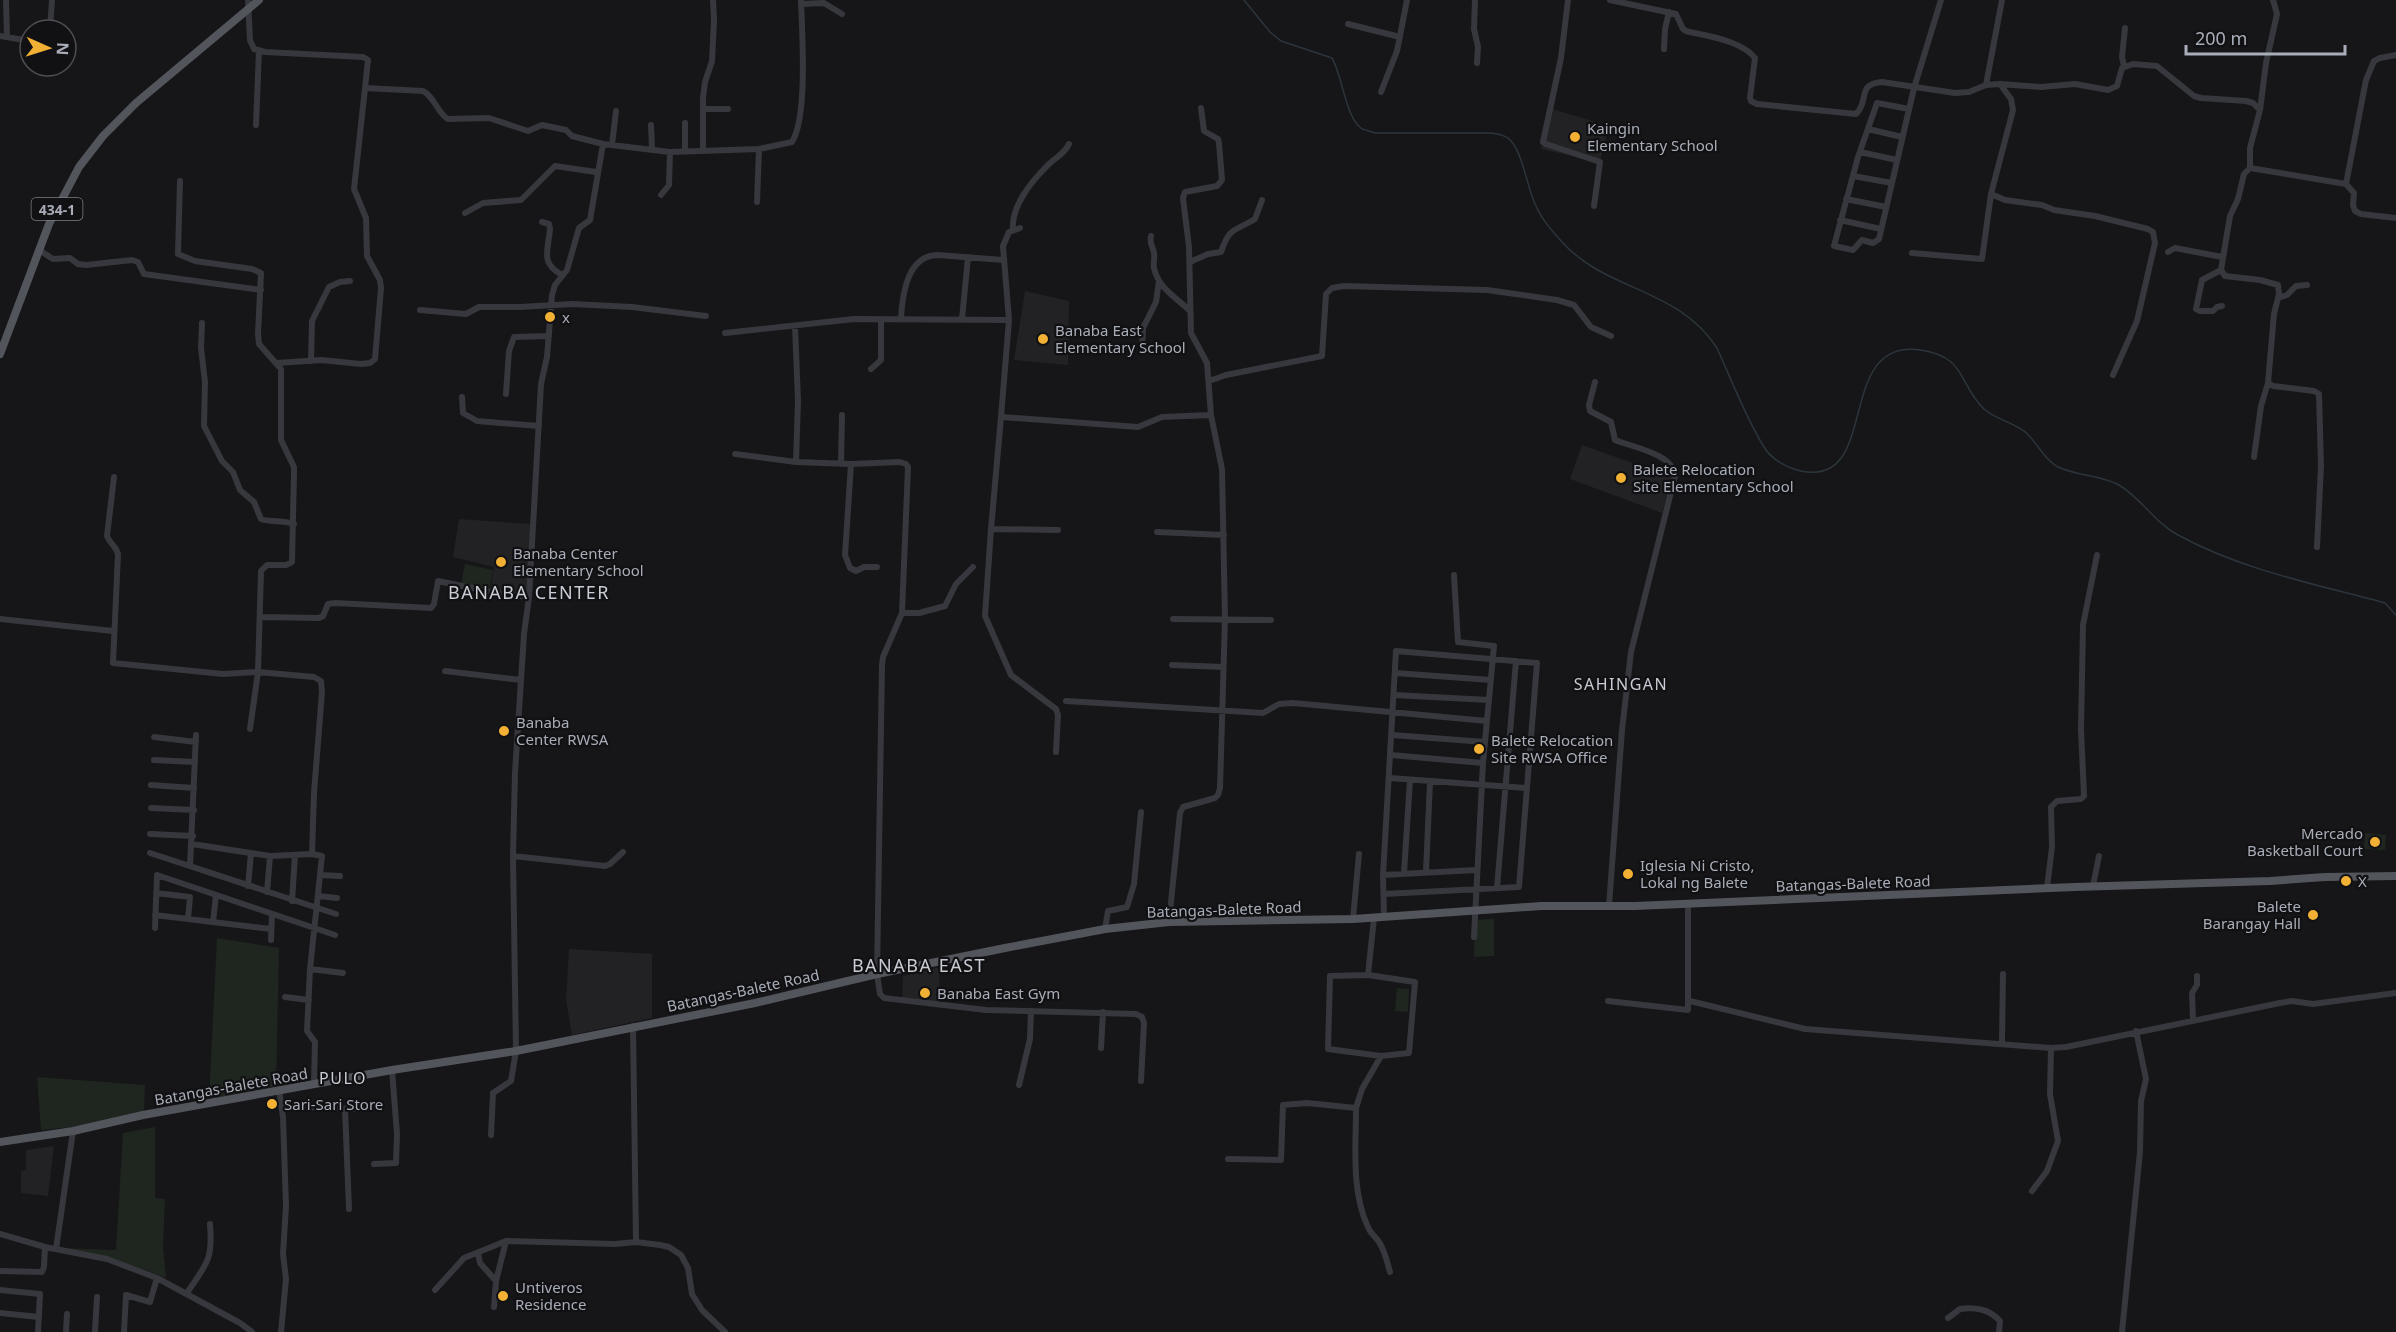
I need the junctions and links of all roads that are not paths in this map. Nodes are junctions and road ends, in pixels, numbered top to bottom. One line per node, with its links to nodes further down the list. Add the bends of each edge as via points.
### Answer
1 (6, 0): 20 (street)
2 (52, 0): 17 (street)
3 (259, 0): 14 (main road, 434-1)
4 (713, 0): 34 (street, via 712,61 705,82)
5 (1407, 0): 21 (street)
6 (1475, 0): 26 (street)
7 (1568, 0): 65 (street, via 1561,58 1543,142 1600,162)
8 (1610, 0): 13 (street)
9 (1941, 0): 31 (street)
10 (2002, 0): 29 (street)
11 (2273, 0): 37 (street, via 2277,14)
12 (801, 2): 16 (street, via 824,3); 48 (street, via 802,86 796,134 792,142)
13 (1635, 3): 15 (street)
14 (248, 4): 24 (street, via 250,40 254,49); 73 (main road, 434-1, via 103,136 79,167)
15 (1669, 12): 23 (street); 31 (street, via 1678,16 1686,31 1753,54 1750,98 1754,104 1856,114 1867,87 1873,83)
16 (842, 14)
17 (51, 18)
18 (1348, 24): 21 (street)
19 (2125, 28): 27 (street)
20 (3, 36): 22 (street)
21 (1400, 37): 32 (street)
22 (18, 39)
23 (1664, 49)
24 (259, 50): 30 (street, via 363,57 368,60); 40 (street)
25 (2396, 56): 59 (street, via 2374,61 2366,80)
26 (1477, 63)
27 (2124, 66): 28 (street, via 2117,86 2108,90 2075,84); 37 (street, via 2157,66 2201,99 2246,101)
28 (2000, 84): 29 (street); 60 (street, via 2012,99 2013,110)
29 (1986, 85): 31 (street, via 1962,93)
30 (365, 88): 44 (street, via 423,91 448,119 489,118 528,131 542,125); 103 (street, via 354,189 366,218 367,256 381,288 375,359 370,363)
31 (1914, 88): 36 (street)
32 (1381, 92)
33 (1201, 108): 79 (street, via 1204,131 1219,143 1222,180 1217,186 1184,194)
34 (703, 109): 35 (street); 49 (street)
35 (728, 109)
36 (1909, 109): 42 (street, via 1877,103); 43 (street)
37 (2260, 110): 54 (street, via 2250,148)
38 (616, 111): 46 (street)
39 (685, 123): 50 (street)
40 (256, 125)
41 (651, 125): 47 (street)
42 (1868, 129): 43 (street); 52 (street)
43 (1902, 137): 53 (street)
44 (603, 144): 46 (street); 55 (street)
45 (1069, 144): 78 (street, via 1026,192 1014,215 1017,228 1004,240)
46 (612, 145): 47 (street)
47 (652, 148): 51 (street)
48 (759, 148): 49 (street); 64 (street)
49 (703, 149): 50 (street)
50 (685, 151): 51 (street)
51 (670, 152): 61 (street, via 669,185)
52 (1860, 152): 53 (street); 56 (street)
53 (1897, 160): 58 (street)
54 (2250, 168): 59 (street); 76 (street, via 2244,174 2230,216)
55 (596, 172): 67 (street, via 555,166 522,200 483,203); 81 (street, via 590,220 579,228 567,270)
56 (1852, 176): 58 (street); 62 (street)
57 (180, 180): 85 (street, via 178,254 195,261 257,270 261,273)
58 (1892, 183): 66 (street)
59 (2346, 184): 68 (street, via 2354,193 2357,213)
60 (1991, 194): 75 (street, via 1982,259); 106 (street, via 2153,232 2156,243 2137,321)
61 (661, 195)
62 (1846, 199): 66 (street); 69 (street)
63 (1262, 200): 79 (street, via 1255,219 1229,234 1221,252)
64 (757, 202)
65 (1594, 206)
66 (1886, 207): 71 (street)
67 (465, 213)
68 (2396, 218)
69 (1840, 220): 71 (street); 71 (street, via 1834,246 1848,250 1854,250 1862,240 1873,243 1879,239)
70 (543, 222): 81 (street, via 550,229 550,269)
71 (1881, 229)
72 (1151, 236): 82 (street)
73 (39, 250): 85 (street, via 53,259 70,258 78,264 132,260 138,262 144,274); 102 (main road, 434-1)
74 (2168, 252): 76 (street, via 2175,248)
75 (1912, 253)
76 (2222, 256): 80 (street)
77 (968, 257): 78 (street); 92 (street); 94 (street, via 932,255 921,259 904,290)
78 (1003, 260): 95 (street)
79 (1190, 262): 90 (street)
80 (2221, 270): 86 (street, via 2232,278 2274,283 2278,285); 88 (street, via 2202,280 2196,309 2210,312)
81 (562, 275): 87 (street, via 552,295)
82 (1159, 280): 90 (street); 101 (street, via 1155,302 1143,328)
83 (350, 281): 103 (street, via 329,287 312,321)
84 (2307, 285): 86 (street, via 2296,286 2288,295)
85 (261, 290): 104 (street, via 260,344)
86 (2278, 298): 109 (street)
87 (552, 306): 89 (street, via 479,307 466,314); 91 (street, via 626,307); 99 (street)
88 (2222, 306)
89 (420, 310)
90 (1190, 312): 107 (street, via 1192,338 1207,363)
91 (706, 316)
92 (963, 319): 94 (street); 95 (street)
93 (881, 320): 94 (street); 97 (street, via 845,319); 105 (street, via 881,360)
94 (901, 320)
95 (1009, 320): 114 (street)
96 (202, 323): 122 (street, via 204,426 261,519)
97 (795, 326): 98 (street); 118 (street)
98 (725, 333)
99 (549, 336): 110 (street, via 514,337 509,351); 115 (street)
100 (1611, 336): 107 (street, via 1591,327 1574,305 1557,300 1487,290 1344,286 1332,288 1326,294 1322,356)
101 (1142, 349)
102 (0, 354)
103 (311, 361): 104 (street)
104 (277, 363): 122 (street, via 281,375 281,440 294,467)
105 (871, 369)
106 (2113, 375)
107 (1209, 381): 113 (street)
108 (1594, 382): 207 (street, via 1590,411 1611,422 1616,440 1669,461 1675,470 1631,652)
109 (2268, 383): 117 (street); 127 (street, via 2319,393 2321,466)
110 (506, 394)
111 (462, 397): 115 (street, via 463,413 477,421)
112 (842, 414): 119 (street)
113 (1211, 416): 114 (street, via 1162,417 1138,427); 126 (street, via 1221,462)
114 (1001, 417): 123 (street)
115 (538, 426): 132 (street)
116 (735, 454): 118 (street)
117 (2254, 457)
118 (796, 462): 119 (street)
119 (841, 464): 120 (street)
120 (851, 464): 129 (street, via 845,555 850,568 856,571); 133 (street, via 900,462 908,467)
121 (114, 477): 139 (street, via 107,536 118,554)
122 (294, 524): 134 (street, via 292,562 267,565 261,571)
123 (991, 528): 124 (street); 159 (street, via 985,616 1007,670 1056,709)
124 (1058, 530)
125 (1156, 532): 126 (street)
126 (1224, 535): 137 (street)
127 (2316, 547)
128 (2097, 555): 197 (street, via 2084,625 2084,795 2081,799 2057,801 2051,807)
129 (877, 567)
130 (973, 567): 133 (street, via 956,584 945,606)
131 (1454, 574): 140 (street, via 1458,642 1494,646)
132 (529, 597): 134 (street, via 438,581 431,608 335,603 328,604 319,618); 147 (street)
133 (902, 613): 228 (street, via 882,665)
134 (260, 617): 145 (street)
135 (0, 619): 139 (street)
136 (1173, 619): 137 (street)
137 (1225, 619): 138 (street); 143 (street)
138 (1270, 620)
139 (113, 632): 145 (street, via 112,659 116,665 223,674)
140 (1493, 659): 141 (street); 146 (street, via 1396,651); 148 (street)
141 (1516, 661): 169 (street); 171 (street, via 1537,663)
142 (1172, 664): 143 (street)
143 (1223, 667): 152 (street)
144 (445, 671): 147 (street)
145 (258, 672): 155 (street); 180 (street, via 321,681)
146 (1395, 673): 148 (street); 149 (street)
147 (521, 680): 184 (street)
148 (1491, 680): 150 (street)
149 (1394, 695): 150 (street); 153 (street)
150 (1489, 700): 154 (street)
151 (1066, 701): 152 (street)
152 (1222, 709): 153 (street, via 1263,713 1293,703); 218 (street, via 1218,795 1184,807 1180,813)
153 (1393, 714): 154 (street); 156 (street)
154 (1487, 721): 158 (street)
155 (250, 729)
156 (1392, 735): 158 (street); 160 (street)
157 (154, 737): 162 (street, via 196,738)
158 (1485, 742): 163 (street)
159 (1056, 752)
160 (1391, 755): 163 (street); 164 (street)
161 (154, 760): 162 (street)
162 (195, 762): 170 (street)
163 (1483, 763): 168 (street)
164 (1390, 778): 165 (street); 191 (street)
165 (1410, 780): 166 (street); 189 (street)
166 (1430, 782): 168 (street); 188 (street)
167 (151, 785): 170 (street)
168 (1483, 785): 169 (street); 187 (street)
169 (1505, 787): 171 (street); 196 (street)
170 (194, 788): 173 (street)
171 (1526, 788): 196 (street, via 1518,887)
172 (151, 808): 173 (street)
173 (194, 810): 176 (street)
174 (1141, 812): 221 (street, via 1134,884 1127,908 1108,910)
175 (150, 834): 176 (street)
176 (193, 840): 179 (street); 186 (street)
177 (622, 852): 184 (street, via 605,866)
178 (150, 853): 186 (street)
179 (251, 853): 183 (street); 194 (street)
180 (312, 854): 182 (street); 190 (street, via 322,856)
181 (1359, 854): 216 (street)
182 (295, 855): 183 (street); 205 (street)
183 (270, 856): 199 (street)
184 (513, 856): 245 (street)
185 (2099, 856): 195 (street)
186 (190, 866): 194 (street)
187 (1476, 870): 188 (street); 198 (street)
188 (1426, 872): 189 (street)
189 (1404, 873): 191 (street)
190 (320, 874): 192 (street); 203 (street)
191 (1383, 874): 201 (street)
192 (340, 876)
193 (2396, 876): 195 (main road, Batangas-Balete Road)
194 (248, 886): 199 (street)
195 (2092, 886): 197 (main road, Batangas-Balete Road)
196 (1497, 888): 198 (street)
197 (2047, 888): 206 (main road, Batangas-Balete Road)
198 (1475, 889): 201 (street); 209 (street)
199 (267, 892): 205 (street)
200 (156, 893): 202 (street, via 157,875); 212 (street); 215 (street, via 190,897)
201 (1384, 894): 213 (street)
202 (216, 895): 210 (street); 217 (street)
203 (318, 896): 204 (street); 208 (street)
204 (337, 898)
205 (292, 901): 208 (street)
206 (1688, 903): 207 (main road, Batangas-Balete Road); 236 (street)
207 (1609, 906): 209 (main road, Batangas-Balete Road, via 1541,906)
208 (316, 908): 211 (street); 220 (street)
209 (1474, 912): 213 (main road, Batangas-Balete Road); 224 (street)
210 (272, 914): 220 (street); 222 (street)
211 (336, 914)
212 (155, 915): 215 (street); 219 (street)
213 (1384, 917): 214 (main road, Batangas-Balete Road)
214 (1374, 918): 216 (main road, Batangas-Balete Road); 230 (street)
215 (188, 919): 217 (street)
216 (1353, 919): 218 (main road, Batangas-Balete Road)
217 (213, 922): 222 (street)
218 (1169, 922): 221 (main road, Batangas-Balete Road)
219 (155, 928)
220 (315, 928): 223 (street); 226 (street)
221 (1105, 929): 228 (main road, Batangas-Balete Road)
222 (271, 930): 225 (street)
223 (335, 934)
224 (1474, 937)
225 (271, 940)
226 (310, 969): 227 (street); 234 (street)
227 (343, 973)
228 (877, 974): 237 (street, via 884,998); 240 (main road, Batangas-Balete Road)
229 (2003, 974): 242 (street)
230 (1368, 975): 246 (street, via 1415,982 1409,1053); 246 (street, via 1330,976 1328,1049)
231 (2197, 976): 239 (street, via 2192,991)
232 (2396, 993): 239 (street, via 2313,1004 2286,1002)
233 (285, 998): 234 (street)
234 (309, 1000): 249 (street, via 307,1031 315,1042)
235 (1608, 1001): 236 (street, via 1688,1010)
236 (1690, 1001): 242 (street, via 1806,1029)
237 (1031, 1011): 238 (street); 250 (street, via 1030,1039)
238 (1103, 1012): 243 (street); 248 (street, via 1142,1017)
239 (2193, 1019): 241 (street)
240 (633, 1026): 245 (main road, Batangas-Balete Road); 266 (street)
241 (2136, 1031): 244 (street); 291 (street, via 2146,1079)
242 (2002, 1042): 244 (street)
243 (1101, 1048)
244 (2051, 1048): 261 (street, via 2050,1094 2058,1141 2047,1171)
245 (516, 1051): 247 (main road, Batangas-Balete Road); 257 (street, via 511,1081 495,1090 491,1098)
246 (1381, 1056): 253 (street)
247 (392, 1070): 249 (main road, Batangas-Balete Road); 260 (street, via 396,1162)
248 (1141, 1082)
249 (314, 1084): 251 (main road, Batangas-Balete Road)
250 (1019, 1085)
251 (279, 1090): 252 (street); 256 (main road, Batangas-Balete Road)
252 (281, 1106): 254 (street); 288 (street, via 286,1206)
253 (1356, 1108): 259 (street, via 1283,1105 1281,1160); 271 (street, via 1356,1173 1362,1208 1368,1229 1385,1252)
254 (345, 1109): 255 (street); 262 (street)
255 (359, 1109)
256 (73, 1131): 258 (main road, Batangas-Balete Road); 268 (street)
257 (491, 1135)
258 (0, 1142)
259 (1228, 1159)
260 (374, 1164)
261 (2032, 1191)
262 (349, 1209)
263 (210, 1224): 276 (street, via 212,1248 208,1261)
264 (0, 1234): 267 (street)
265 (506, 1241): 266 (street); 269 (street); 273 (street)
266 (636, 1242): 289 (street, via 669,1247 681,1255 688,1268 692,1294)
267 (45, 1247): 268 (street); 270 (street, via 42,1272)
268 (56, 1249): 272 (street, via 106,1259)
269 (478, 1253): 273 (street, via 480,1263); 275 (street, via 464,1258)
270 (0, 1271)
271 (1390, 1272)
272 (157, 1278): 276 (street); 286 (street, via 150,1302 126,1295)
273 (496, 1281): 278 (street)
274 (0, 1290): 281 (street, via 40,1294)
275 (435, 1290)
276 (187, 1293): 287 (street)
277 (97, 1297): 285 (street)
278 (494, 1307)
279 (0, 1313): 281 (street)
280 (67, 1314): 284 (street)
281 (39, 1317): 283 (street)
282 (1948, 1318): 290 (street, via 1960,1308 1982,1310 2000,1321)
283 (38, 1332)
284 (66, 1332)
285 (94, 1332)
286 (124, 1332)
287 (252, 1332)
288 (281, 1332)
289 (724, 1332)
290 (1999, 1332)
291 (2122, 1332)

